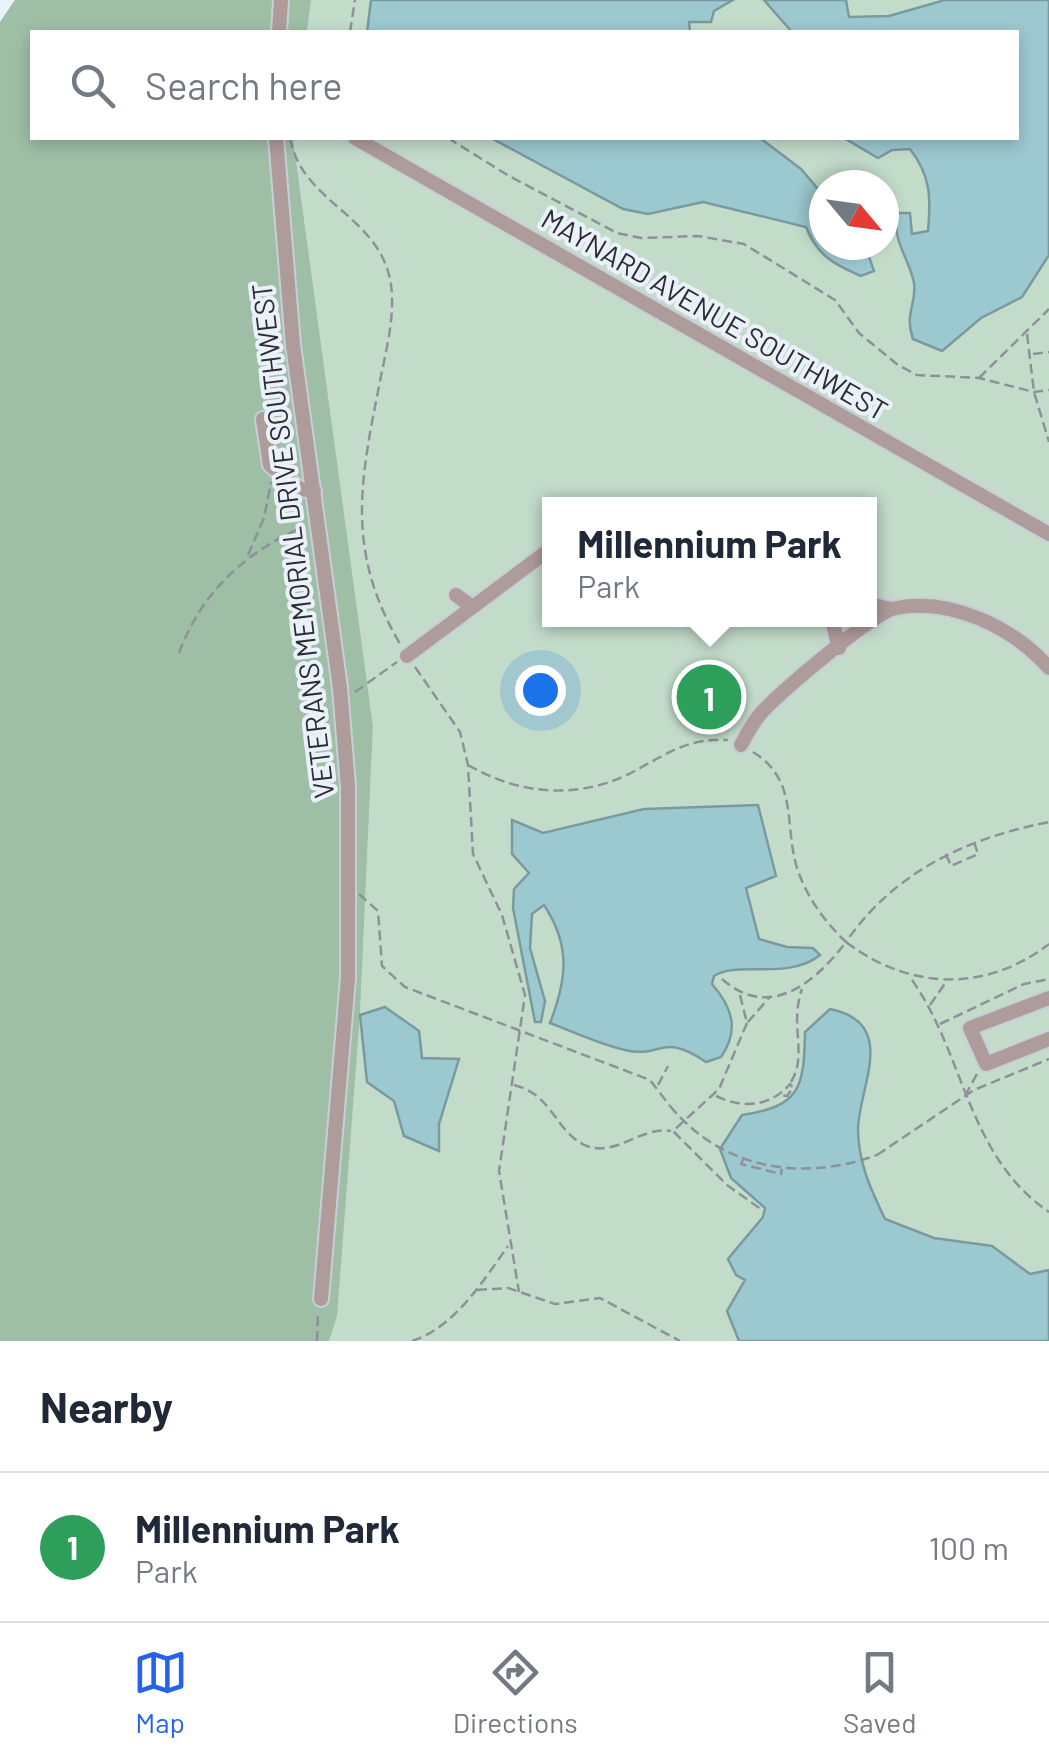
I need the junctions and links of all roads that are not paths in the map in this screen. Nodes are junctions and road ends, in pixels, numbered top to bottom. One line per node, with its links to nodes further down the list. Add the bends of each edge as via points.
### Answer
1 (281, 0): 2 (street)
2 (280, 30)
3 (276, 140): 6 (street, VETERANS MEMORIAL DRIVE SOUTHWEST, via 293,344)
4 (359, 140): 7 (street, MAYNARD AVENUE SOUTHWEST)
5 (263, 419): 6 (street, via 274,470 300,489)
6 (314, 490): 22 (street, VETERANS MEMORIAL DRIVE SOUTHWEST, via 348,787 349,890 348,978)
7 (1049, 534)
8 (542, 555): 10 (street)
9 (456, 595): 10 (street)
10 (471, 606): 17 (street)
11 (877, 606): 12 (street)
12 (892, 609): 13 (street); 18 (street, via 964,614 1024,643)
13 (877, 620)
14 (834, 627): 16 (street)
15 (868, 627): 16 (street)
16 (839, 648): 19 (street, via 760,714)
17 (407, 656)
18 (1049, 668)
19 (740, 745)
20 (1049, 998): 21 (street, via 970,1028 986,1064)
21 (1049, 1039)
22 (321, 1299)

